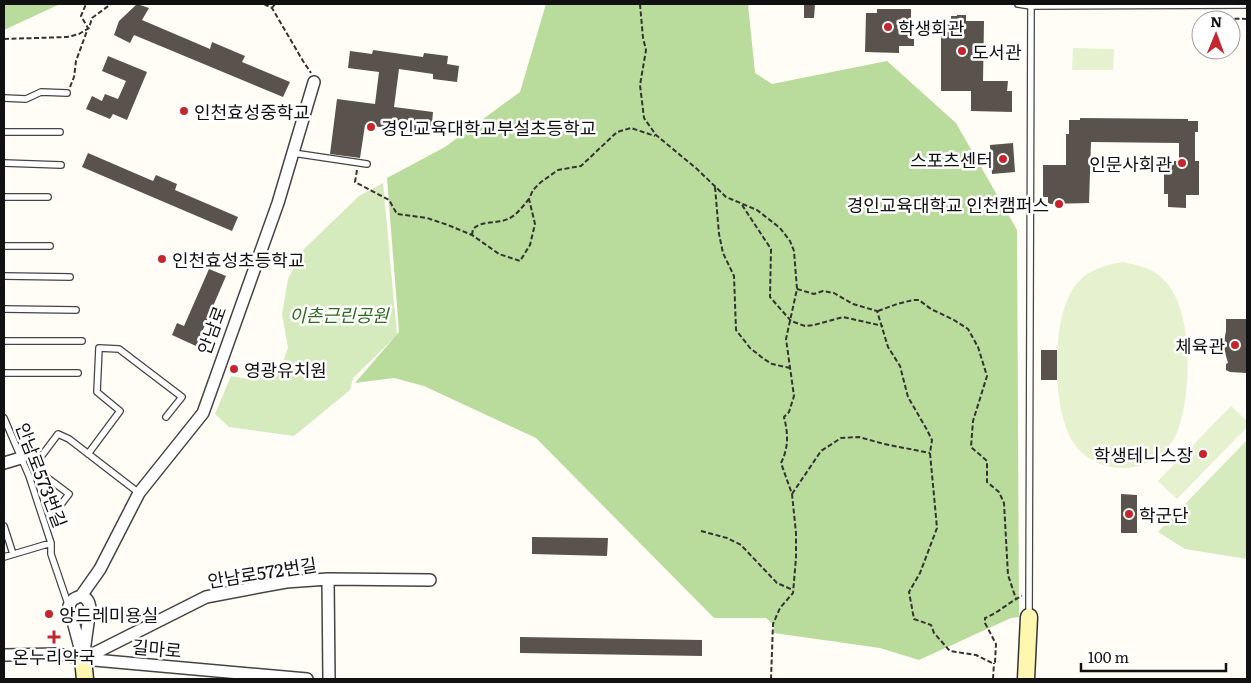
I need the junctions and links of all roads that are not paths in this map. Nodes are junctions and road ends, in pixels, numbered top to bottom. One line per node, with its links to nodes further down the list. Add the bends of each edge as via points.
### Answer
1 (1018, 4): 2 (lane)
2 (1031, 5): 3 (lane); 42 (lane)
3 (1247, 6)
4 (314, 82): 9 (street, 안남로)
5 (67, 93): 6 (lane, via 41,92 26,99)
6 (4, 98)
7 (4, 132): 8 (lane)
8 (60, 132)
9 (293, 153): 11 (lane); 30 (street, 안남로, via 276,210 202,413)
10 (4, 163): 12 (lane)
11 (367, 164)
12 (61, 165)
13 (48, 196): 14 (lane)
14 (4, 197)
15 (4, 246): 16 (lane)
16 (50, 246)
17 (4, 276): 18 (lane)
18 (70, 276)
19 (4, 309): 20 (lane)
20 (76, 310)
21 (4, 341): 22 (lane)
22 (82, 342)
23 (4, 373): 24 (lane)
24 (78, 373)
25 (166, 417): 27 (lane, via 182,397 119,348 99,348 97,392 120,411)
26 (4, 418): 28 (lane, 안남로573번길)
27 (88, 454): 30 (lane); 31 (lane, via 58,434 37,462 41,473 68,494)
28 (21, 458): 29 (street); 33 (lane, 안남로573번길)
29 (4, 463)
30 (139, 493): 36 (street, 안남로)
31 (56, 511)
32 (4, 526): 34 (lane)
33 (51, 543): 34 (lane, 안남로573번길); 40 (lane, 안남로573번길, via 51,554)
34 (13, 554): 35 (lane, 안남로573번길)
35 (4, 557)
36 (100, 569): 39 (street, 안남로); 41 (street, 안남로)
37 (328, 579): 38 (street, 안남로572번길); 44 (street, 안남로572번길, via 286,582 206,597); 47 (street)
38 (430, 580)
39 (80, 596): 40 (street, 안남로, via 71,601); 41 (street, via 90,603)
40 (70, 609): 41 (street, via 79,618); 44 (street, 안남로)
41 (90, 610): 44 (street, 안남로)
42 (1029, 617): 48 (street)
43 (4, 655): 44 (street, 길마로, via 58,654)
44 (83, 658): 45 (street, 안남로); 46 (street, 길마로)
45 (85, 679)
46 (307, 679)
47 (329, 679)
48 (1026, 679)

